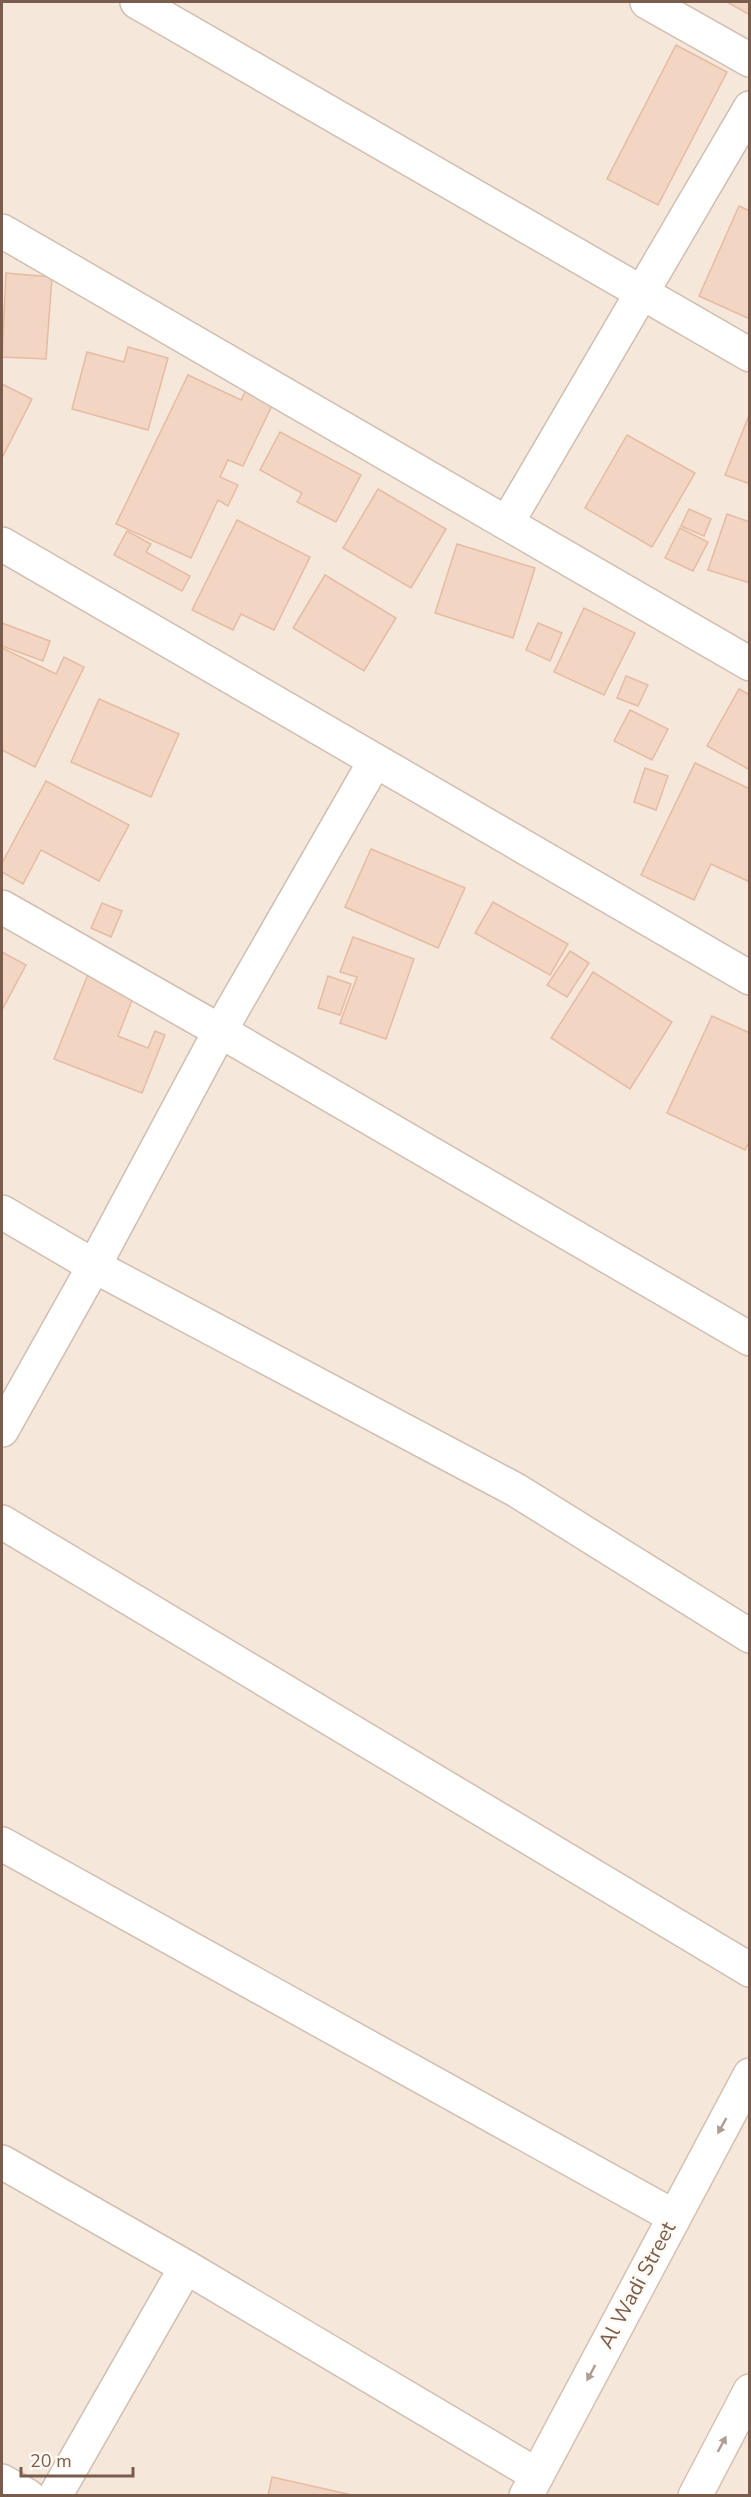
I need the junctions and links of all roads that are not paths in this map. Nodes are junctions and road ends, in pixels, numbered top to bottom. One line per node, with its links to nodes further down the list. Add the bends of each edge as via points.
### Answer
1 (137, 2): 6 (street)
2 (647, 2): 3 (street)
3 (750, 60)
4 (750, 108): 6 (street)
5 (2, 231): 8 (street)
6 (642, 292): 7 (street); 8 (street)
7 (750, 355)
8 (507, 523): 10 (street)
9 (2, 544): 11 (street)
10 (750, 664)
11 (375, 761): 13 (street); 14 (street)
12 (2, 907): 14 (street)
13 (750, 978)
14 (220, 1030): 16 (street); 17 (street)
15 (2, 1212): 16 (street)
16 (94, 1266): 18 (street); 20 (street, via 516,1490)
17 (750, 1339)
18 (2, 1430)
19 (2, 1522): 22 (street)
20 (750, 1636)
21 (2, 1844): 25 (street)
22 (750, 1970)
23 (750, 2075): 25 (street, Al Wadi Street, one-way to 25)
24 (2, 2162): 26 (street)
25 (673, 2216): 29 (street, Al Wadi Street, one-way to 29)
26 (186, 2267): 29 (street); 31 (street)
27 (745, 2410): 32 (street, one-way to 27)
28 (2, 2481): 30 (street)
29 (532, 2485)
30 (28, 2496)
31 (55, 2496)
32 (695, 2496)

